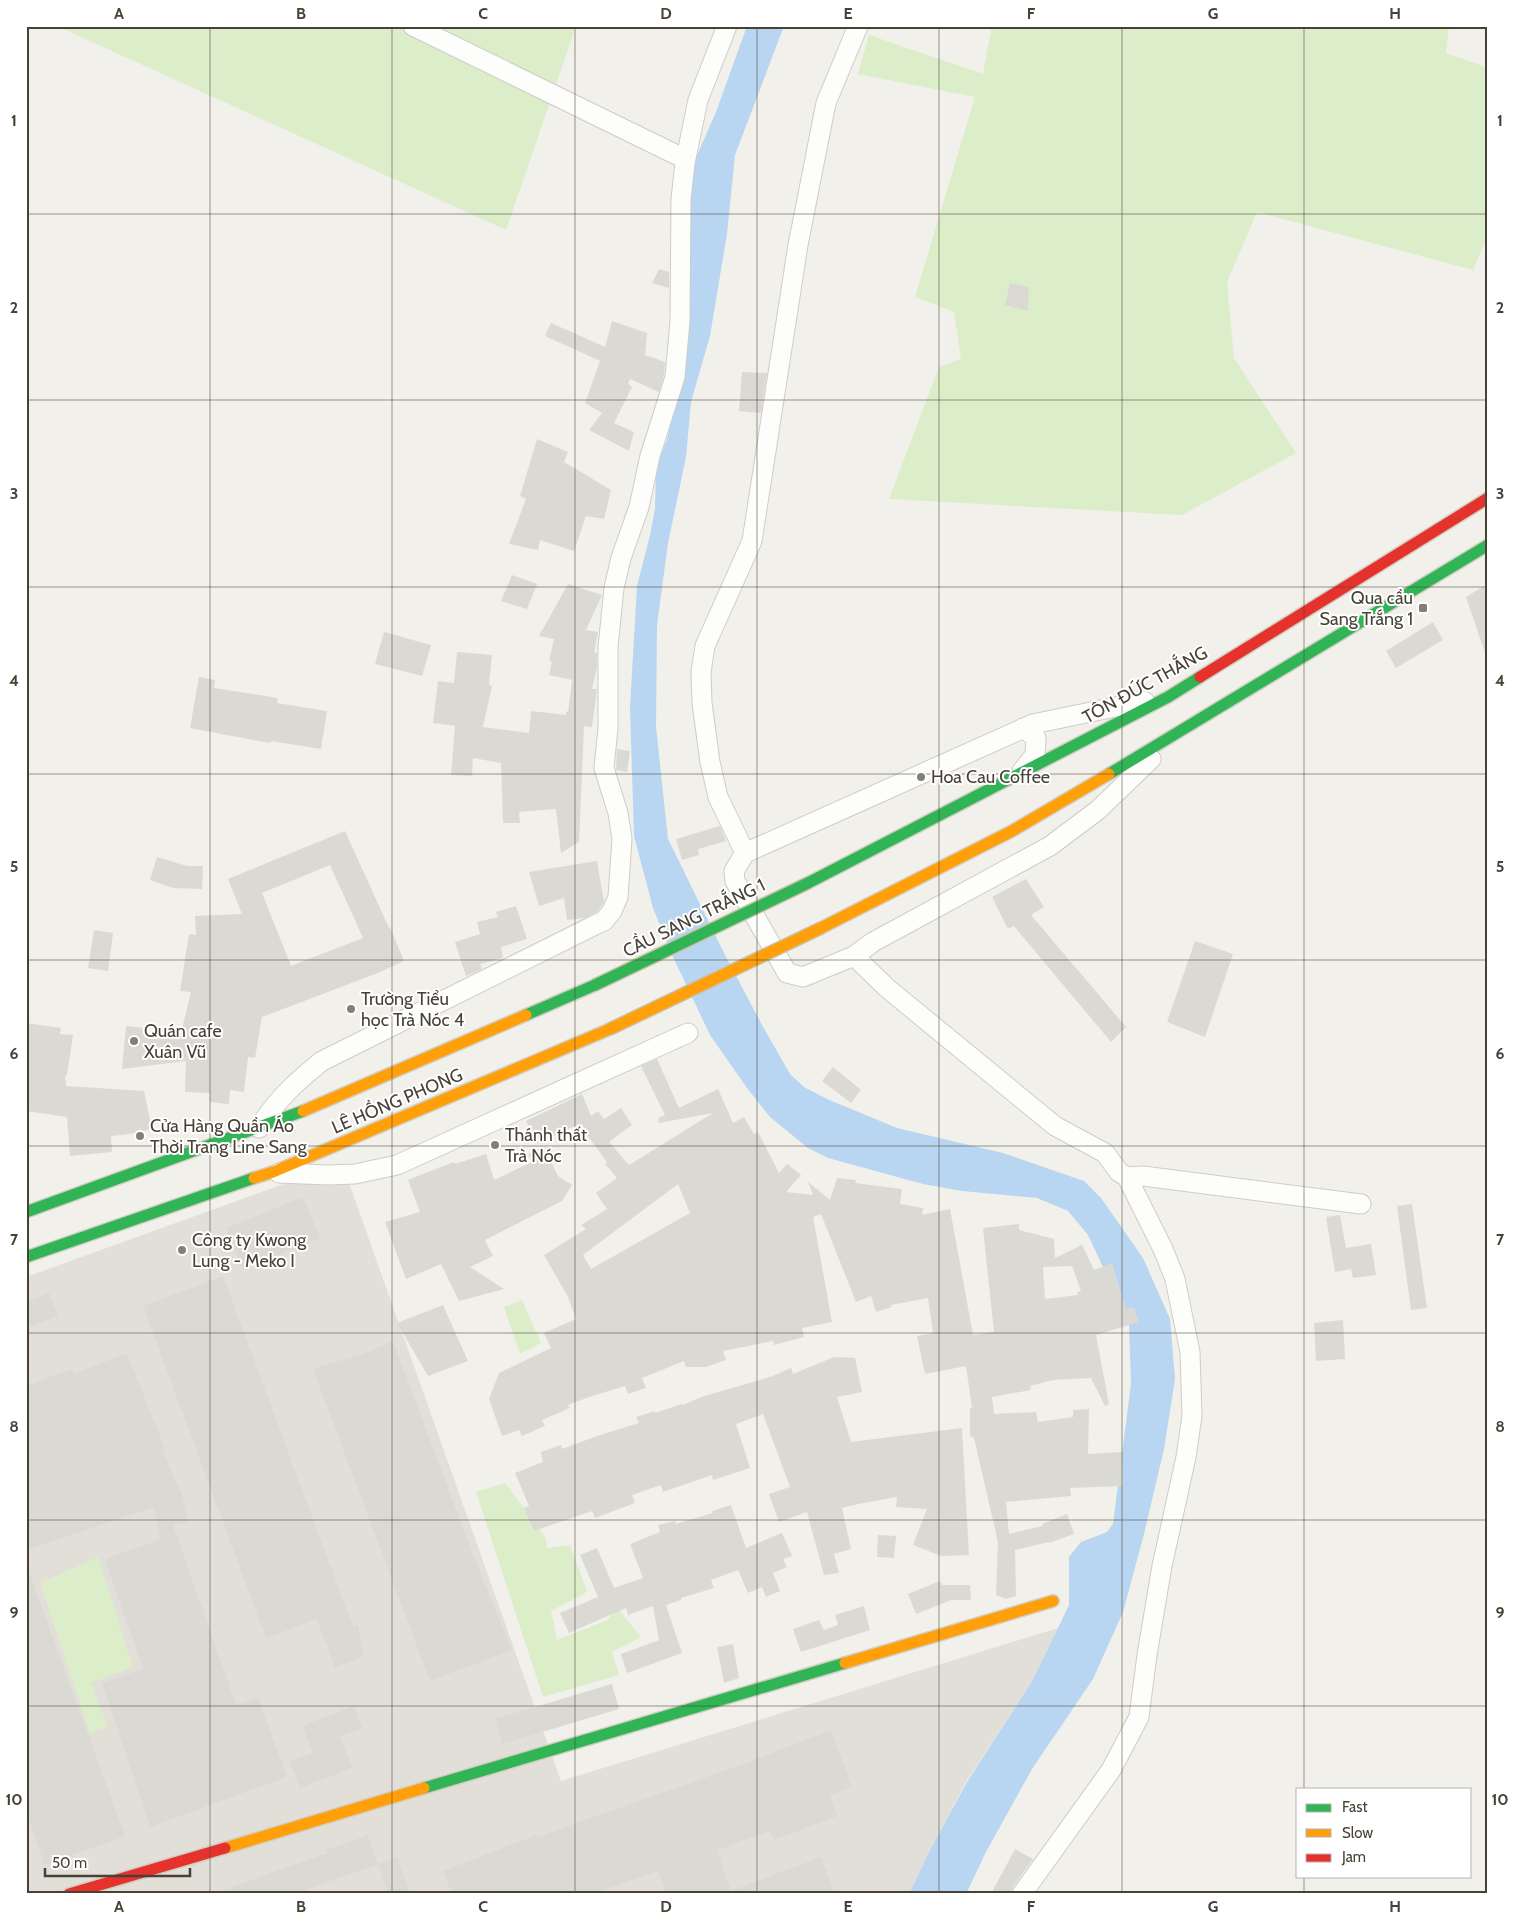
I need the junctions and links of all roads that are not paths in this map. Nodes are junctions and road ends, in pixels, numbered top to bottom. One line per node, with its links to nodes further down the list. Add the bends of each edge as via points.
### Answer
1 (413, 26): 4 (street)
2 (727, 26): 4 (street, via 698,100)
3 (858, 26): 13 (street, via 826,103 798,245 752,540 705,646 702,663 702,703 710,762 718,797)
4 (685, 159): 18 (street, via 681,199 680,321 674,377 650,456 639,507 621,558 614,588 608,647 608,728 604,768 618,813 622,839 618,896 612,911 595,926 322,1061 295,1082 271,1108)
5 (1488, 498): 7 (main road, TÔN ĐỨC THẮNG)
6 (1488, 545): 9 (main road)
7 (1168, 697): 8 (street); 10 (main road, TÔN ĐỨC THẮNG)
8 (1023, 728): 10 (street, via 1036,738 1035,755); 13 (street)
9 (1177, 734): 11 (main road); 12 (street, via 1098,810)
10 (1020, 774): 14 (main road, TÔN ĐỨC THẮNG)
11 (1042, 814): 12 (street, via 1057,817 1063,822); 19 (main road, LÊ HỒNG PHONG, bridge, via 822,928 610,1029)
12 (1061, 838): 15 (street, via 991,880 873,942)
13 (745, 853): 15 (street, via 734,871 735,881 787,974 803,977)
14 (808, 882): 16 (main road, CẦU SANG TRẮNG 1, bridge)
15 (854, 956): 20 (street, via 887,988 1055,1126 1105,1153)
16 (595, 985): 18 (main road, LÊ HỒNG PHONG, via 325,1103)
17 (688, 1033): 19 (street, via 397,1164 355,1174)
18 (259, 1128): 22 (main road, LÊ HỒNG PHONG)
19 (273, 1172): 23 (main road, LÊ HỒNG PHONG)
20 (1123, 1175): 21 (street); 26 (street, via 1163,1249 1175,1279 1190,1352 1190,1432 1162,1566 1139,1717 1107,1776)
21 (1361, 1204)
22 (26, 1212)
23 (26, 1258)
24 (1053, 1601): 25 (main road)
25 (69, 1894)
26 (1022, 1894)

